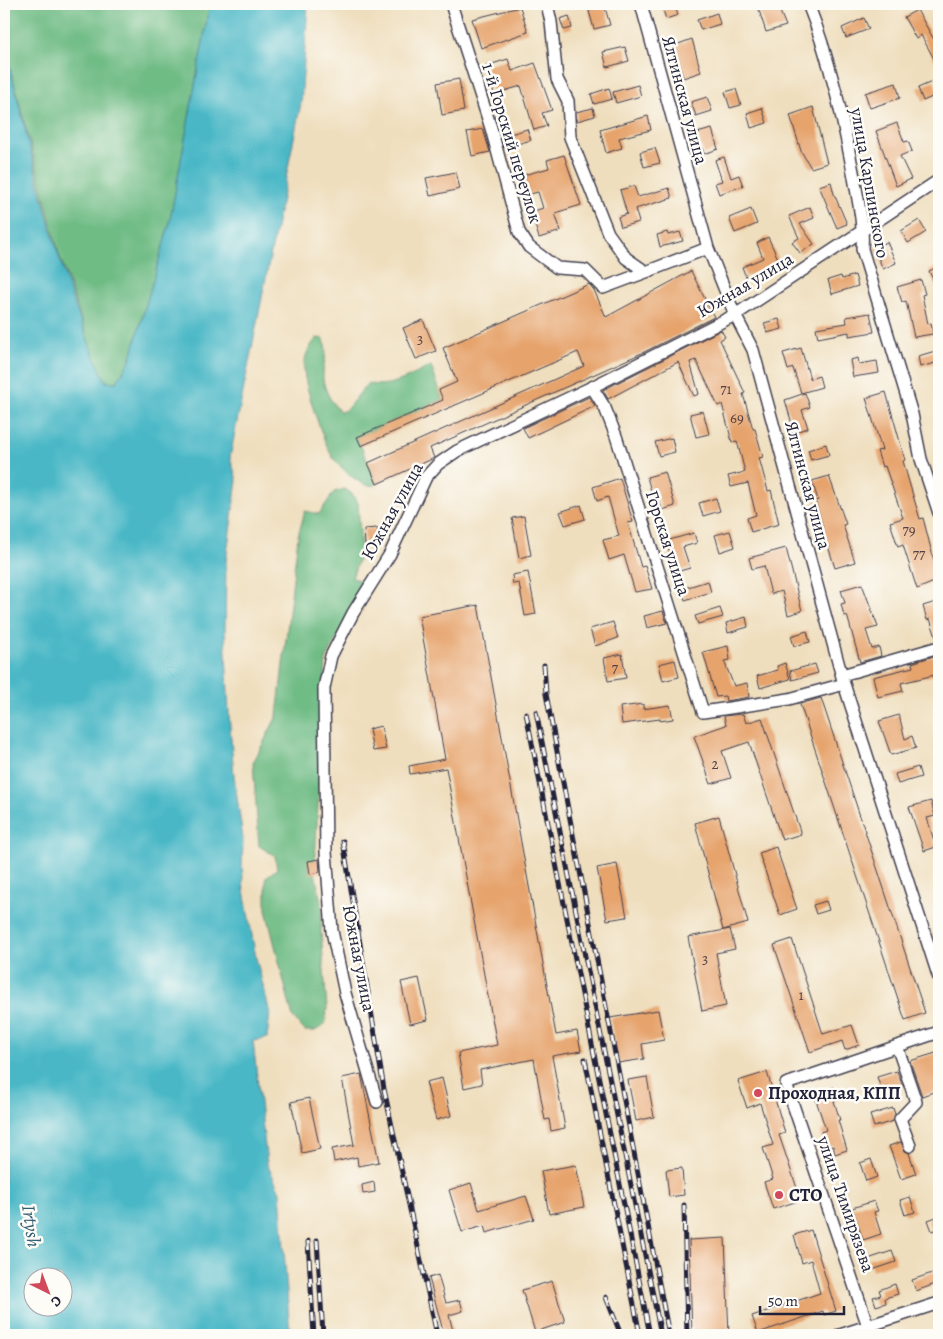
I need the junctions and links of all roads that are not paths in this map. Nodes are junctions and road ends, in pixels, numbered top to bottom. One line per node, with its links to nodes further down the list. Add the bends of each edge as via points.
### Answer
1 (451, 4): 8 (street, 1-й Горский переулок, via 491,128 519,232 529,247 557,268 586,270 602,288)
2 (547, 4): 8 (street, via 552,22 557,79 568,101 570,136 608,233 626,258)
3 (640, 4): 7 (street, Ялтинская улица)
4 (808, 4): 6 (street, улица Карпинского, via 846,133)
5 (939, 180): 6 (street, Южная улица)
6 (863, 230): 9 (street, Южная улица); 11 (street, улица Карпинского, via 862,249)
7 (708, 248): 8 (street); 9 (street, Ялтинская улица)
8 (646, 272)
9 (735, 315): 10 (street, Южная улица); 13 (street, Ялтинская улица, via 753,350)
10 (592, 387): 13 (street, Горская улица, via 616,436 703,712 789,699); 17 (street, Южная улица, via 457,451 438,464 426,477 390,554 331,656 324,688 326,852 332,931 345,994)
11 (939, 513)
12 (939, 648): 13 (street)
13 (843, 679): 14 (street, Ялтинская улица)
14 (939, 978)
15 (939, 1032): 16 (street)
16 (897, 1046): 18 (street, via 916,1102 900,1119); 20 (street, улица Тимирязева, via 786,1084)
17 (377, 1102)
18 (910, 1146)
19 (939, 1303): 20 (street)
20 (870, 1331): 21 (street)
21 (840, 1335)

